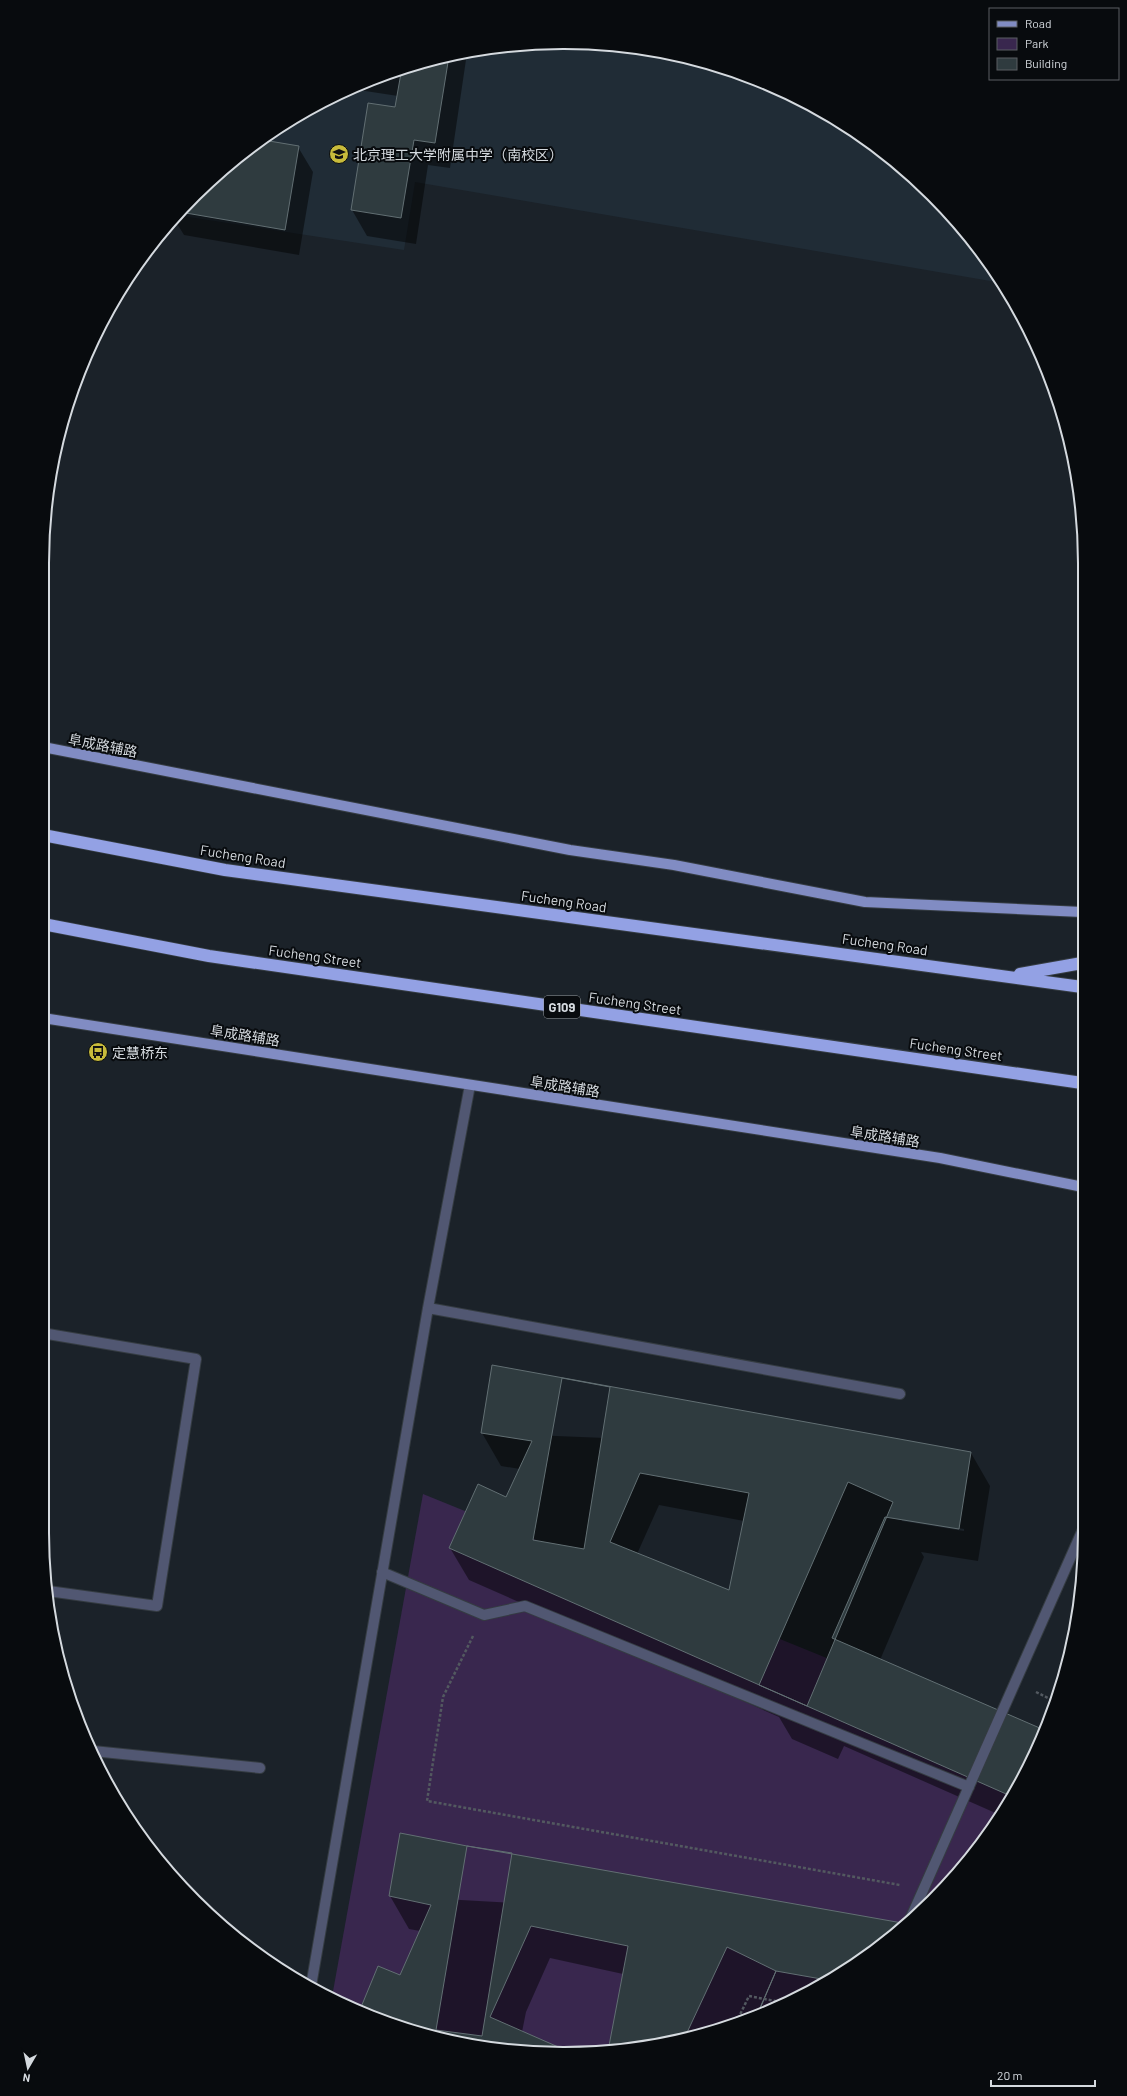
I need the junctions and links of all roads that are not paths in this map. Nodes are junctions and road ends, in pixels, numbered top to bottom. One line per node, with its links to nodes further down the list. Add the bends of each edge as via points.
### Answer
1 (49, 748): 3 (main road, 阜成路辅路, via 570,850 674,865 865,902)
2 (49, 836): 6 (highway, Fucheng Road, via 225,870)
3 (1078, 912)
4 (49, 925): 9 (highway, Fucheng Street / G109, via 209,956)
5 (1078, 964): 6 (highway)
6 (1010, 976): 7 (highway, Fucheng Road)
7 (1078, 986)
8 (49, 1019): 10 (main road, 阜成路辅路)
9 (1078, 1082)
10 (470, 1085): 11 (main road, 阜成路辅路, via 940,1158); 12 (street)
11 (1078, 1186)
12 (428, 1308): 14 (street); 16 (street)
13 (49, 1334): 17 (street, via 196,1359 157,1606)
14 (900, 1394)
15 (1078, 1541): 20 (street)
16 (382, 1572): 20 (street, via 484,1615 525,1606); 22 (street)
17 (52, 1592)
18 (98, 1752): 19 (street)
19 (260, 1768)
20 (969, 1787): 21 (street)
21 (916, 1907)
22 (312, 1981)

